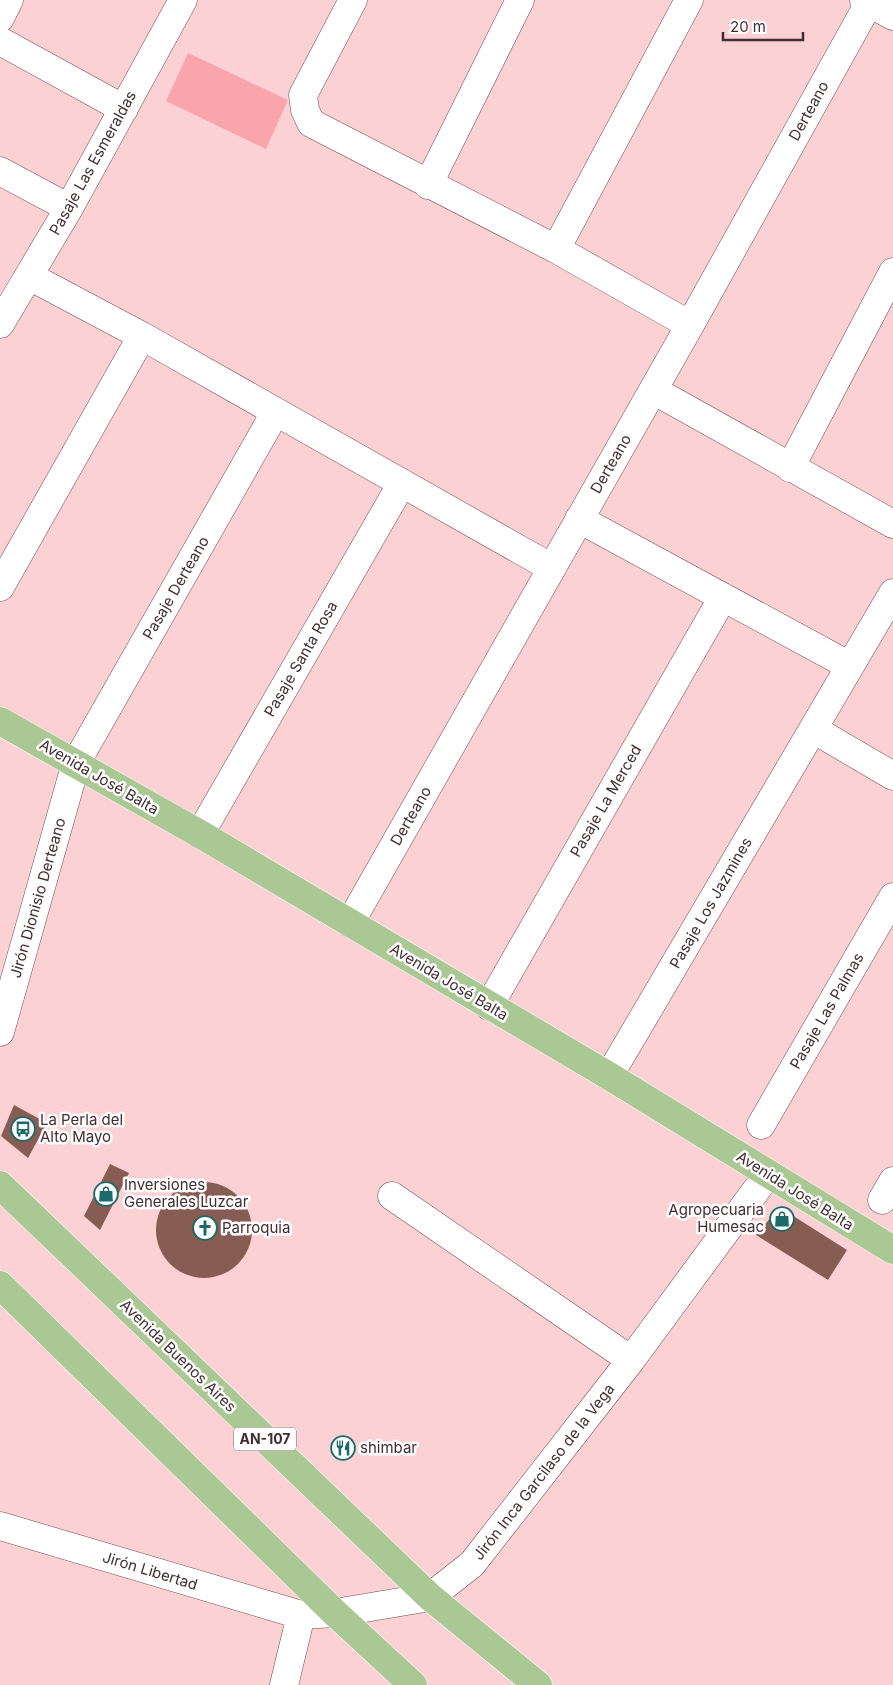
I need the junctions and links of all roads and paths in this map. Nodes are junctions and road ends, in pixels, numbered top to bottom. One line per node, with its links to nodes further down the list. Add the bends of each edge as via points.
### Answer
1 (9, 0): 8 (street)
2 (182, 0): 10 (street, Pasaje Las Esmeraldas)
3 (353, 0): 12 (street, via 303,95 305,110 311,122)
4 (520, 0): 12 (street)
5 (689, 0): 14 (street)
6 (866, 2): 7 (street); 18 (street, Derteano)
7 (893, 16)
8 (0, 18)
9 (0, 40): 10 (street)
10 (124, 109): 13 (street, Pasaje Las Esmeraldas)
11 (0, 171): 13 (street)
12 (428, 185): 14 (street)
13 (69, 208): 16 (street, Pasaje Las Esmeraldas)
14 (556, 249): 18 (street)
15 (893, 272): 22 (street)
16 (28, 276): 17 (street, Pasaje Las Esmeraldas); 19 (street)
17 (0, 324)
18 (690, 325): 20 (street, Derteano)
19 (142, 336): 21 (street); 27 (street)
20 (653, 390): 22 (street); 24 (street, Derteano)
21 (275, 413): 23 (street); 33 (street, Pasaje Derteano)
22 (790, 468): 25 (street)
23 (402, 483): 26 (street); 35 (street, Pasaje Santa Rosa)
24 (579, 519): 26 (street, Derteano); 29 (street)
25 (893, 524)
26 (552, 568): 37 (street, Derteano)
27 (0, 587)
28 (893, 592): 30 (street, Pasaje Los Jazmines)
29 (723, 597): 30 (street); 38 (street, Pasaje La Merced)
30 (850, 666): 32 (street, Pasaje Los Jazmines)
31 (0, 721): 33 (main road, Avenida José Balta)
32 (813, 729): 34 (street); 40 (street, Pasaje Los Jazmines)
33 (76, 763): 35 (main road, Avenida José Balta); 39 (street, Jirón Dionisio Derteano)
34 (893, 776)
35 (200, 834): 37 (main road, Avenida José Balta)
36 (893, 897): 41 (street, Pasaje Las Palmas)
37 (350, 923): 38 (main road, Avenida José Balta)
38 (489, 1006): 40 (main road, Avenida José Balta)
39 (0, 1032)
40 (609, 1076): 42 (main road, Avenida José Balta)
41 (762, 1125)
42 (768, 1174): 45 (main road, Avenida José Balta); 47 (street, Jirón Inca Garcilaso de la Vega)
43 (0, 1185): 49 (main road, Avenida Buenos Aires / AN-107)
44 (392, 1196): 47 (street)
45 (893, 1250)
46 (0, 1285): 50 (main road)
47 (631, 1360): 49 (street, Jirón Inca Garcilaso de la Vega, via 472,1564)
48 (0, 1526): 51 (street, Jirón Libertad)
49 (430, 1597): 50 (street, Jirón Inca Garcilaso de la Vega); 54 (main road, Avenida Buenos Aires / AN-107)
50 (335, 1612): 51 (street, Jirón Inca Garcilaso de la Vega); 53 (main road)
51 (301, 1615): 52 (street)
52 (284, 1685)
53 (412, 1685)
54 (538, 1685)

